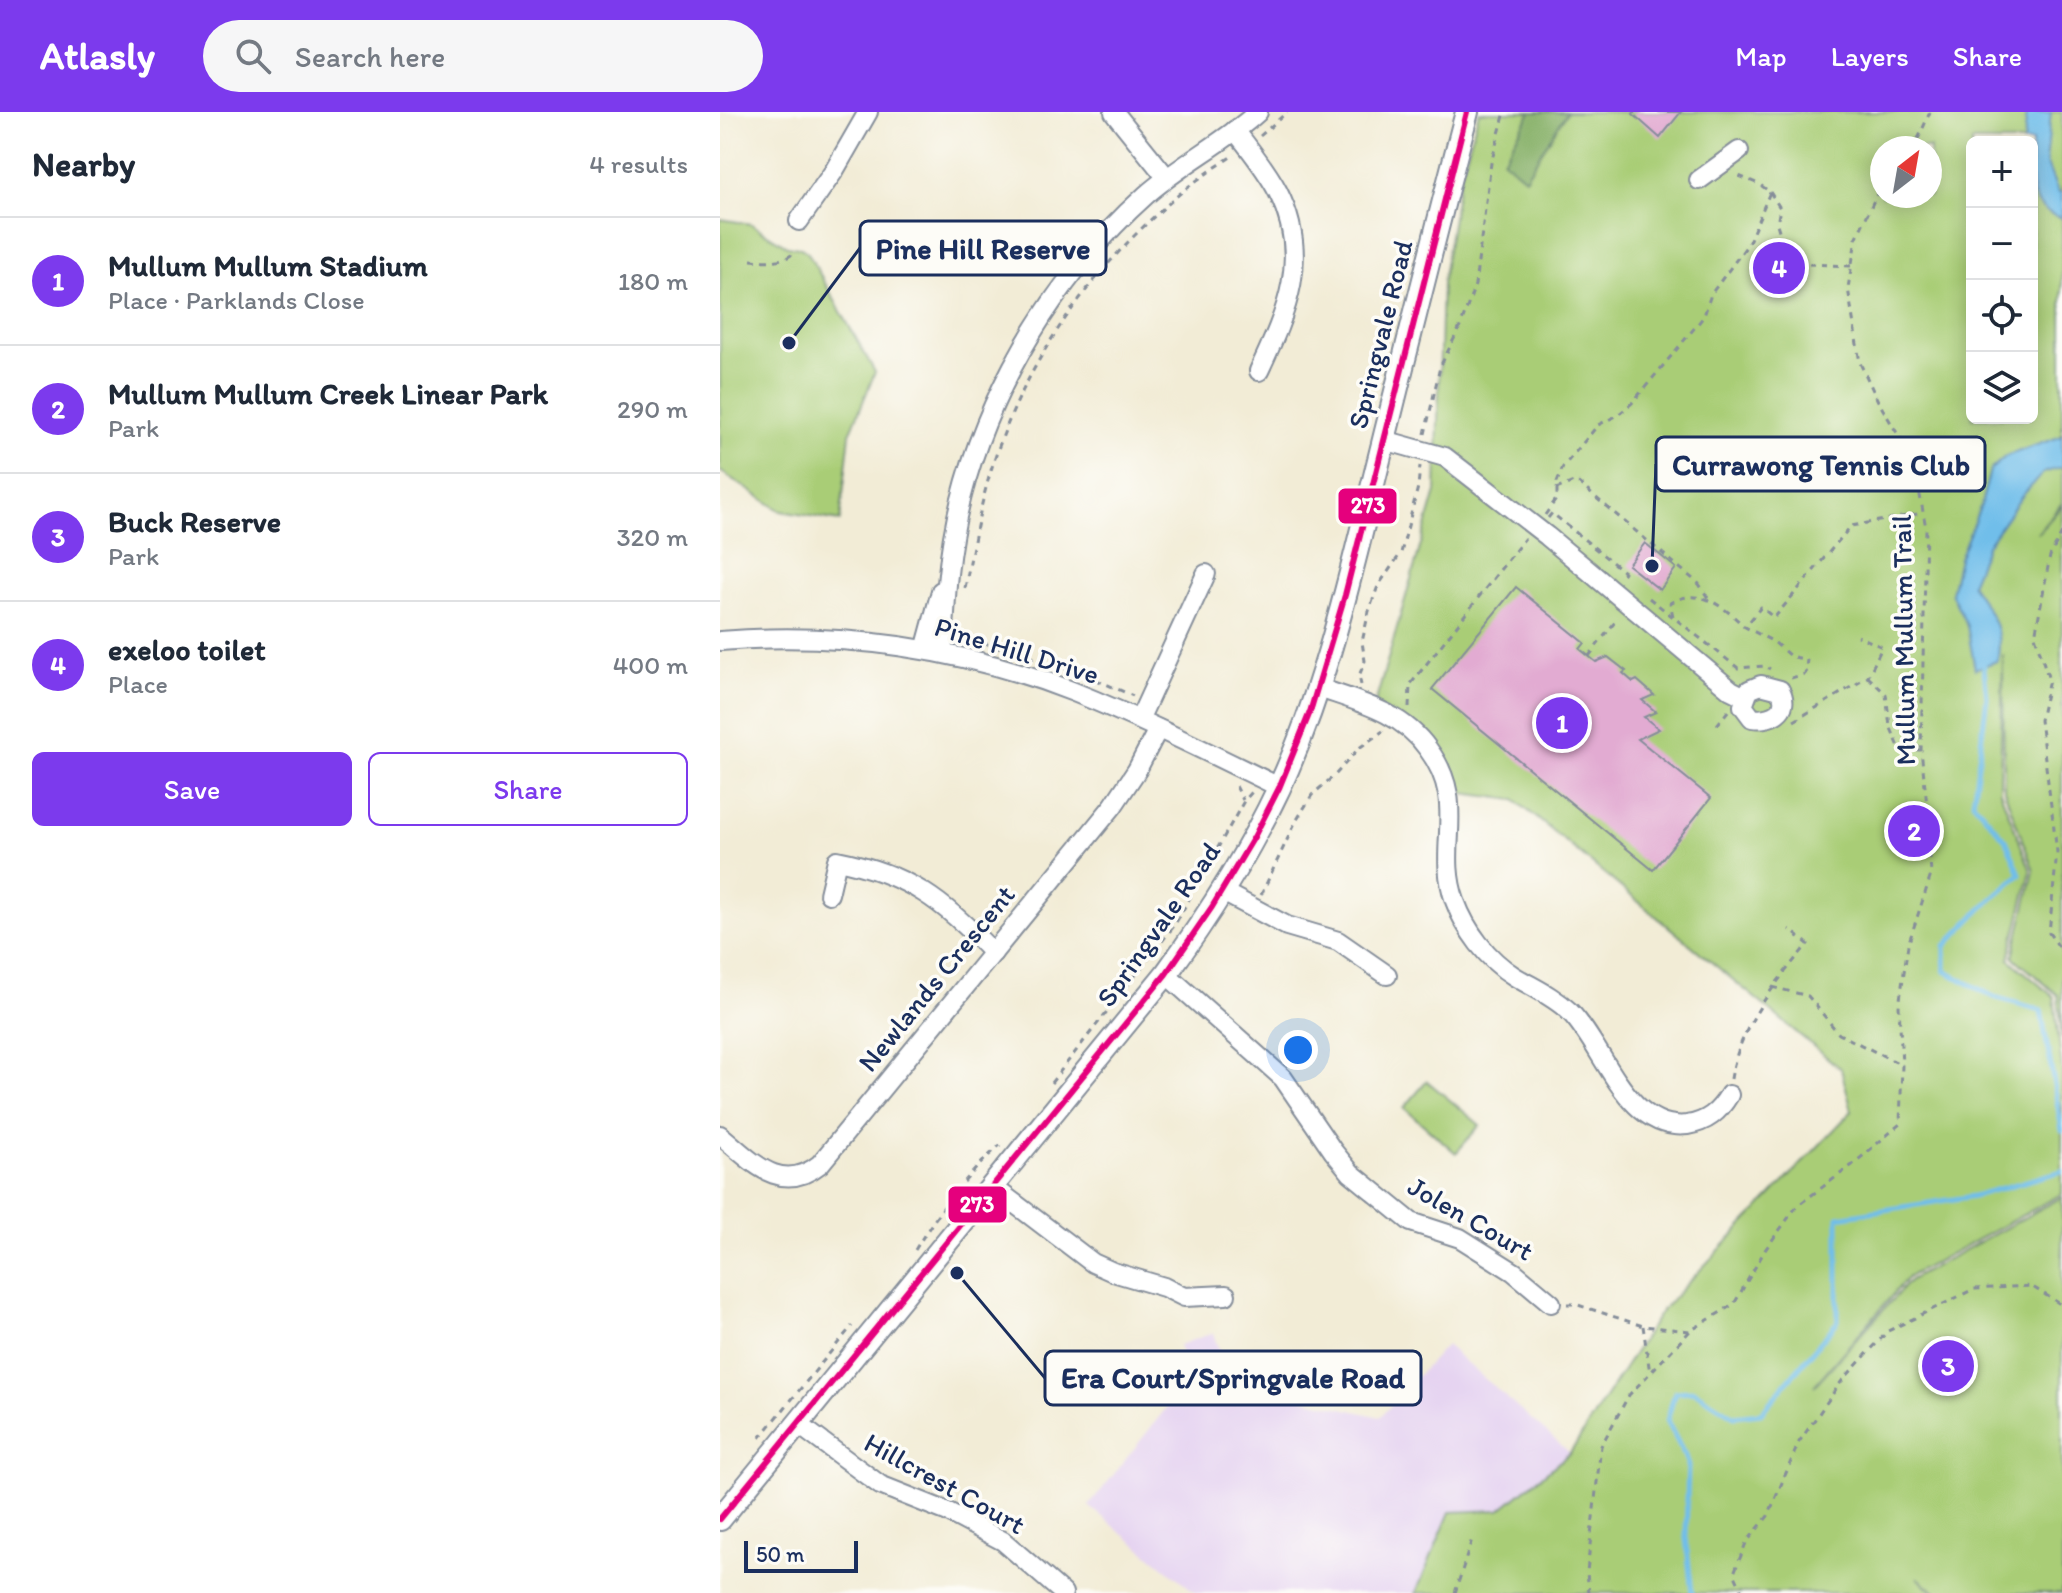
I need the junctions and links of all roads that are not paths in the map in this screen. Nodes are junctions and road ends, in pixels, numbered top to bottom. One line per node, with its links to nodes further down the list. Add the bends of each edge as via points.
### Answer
1 (868, 112): 9 (street)
2 (1114, 112): 7 (street)
3 (1258, 112): 5 (street)
4 (1467, 112): 11 (main road, Springvale Road)
5 (1241, 138): 7 (street); 10 (street, via 1279,193 1294,258 1289,299)
6 (1739, 151): 8 (street)
7 (1167, 178): 14 (street, via 1087,257 1050,304 1012,367 968,478)
8 (1699, 180)
9 (799, 221)
10 (1259, 371)
11 (1384, 440): 15 (main road, Springvale Road); 16 (street, via 1445,457)
12 (1206, 574): 17 (street)
13 (720, 641): 14 (street, Pine Hill Drive, via 834,639)
14 (934, 651): 17 (street, Pine Hill Drive)
15 (1319, 688): 19 (main road, Springvale Road); 25 (street, via 1395,717 1427,747 1448,792 1448,868 1455,900 1470,929 1504,970 1547,994 1579,1022 1637,1105 1657,1120 1694,1124 1721,1109)
16 (1745, 697)
17 (1143, 712): 18 (street, Pine Hill Drive)
18 (1158, 729): 19 (street, Pine Hill Drive); 22 (street, Newlands Crescent, via 1113,806)
19 (1271, 783): 20 (main road, Springvale Road)
20 (1223, 892): 23 (main road, Springvale Road); 24 (street, via 1287,926 1338,941)
21 (829, 894): 22 (street, via 837,860 877,869 943,904)
22 (993, 953): 26 (street, Newlands Crescent, via 815,1168 799,1176 776,1176)
23 (1166, 974): 27 (main road, Springvale Road); 29 (street, Jolen Court, via 1283,1078 1351,1173 1411,1222 1460,1238)
24 (1387, 975)
25 (1729, 1095)
26 (720, 1135)
27 (993, 1187): 28 (street, via 1093,1263 1184,1297); 30 (main road, Springvale Road)
28 (1226, 1295)
29 (1551, 1303)
30 (798, 1424): 31 (main road, Springvale Road); 32 (street, Hillcrest Court, via 880,1485 1003,1541)
31 (720, 1519)
32 (1063, 1593)

